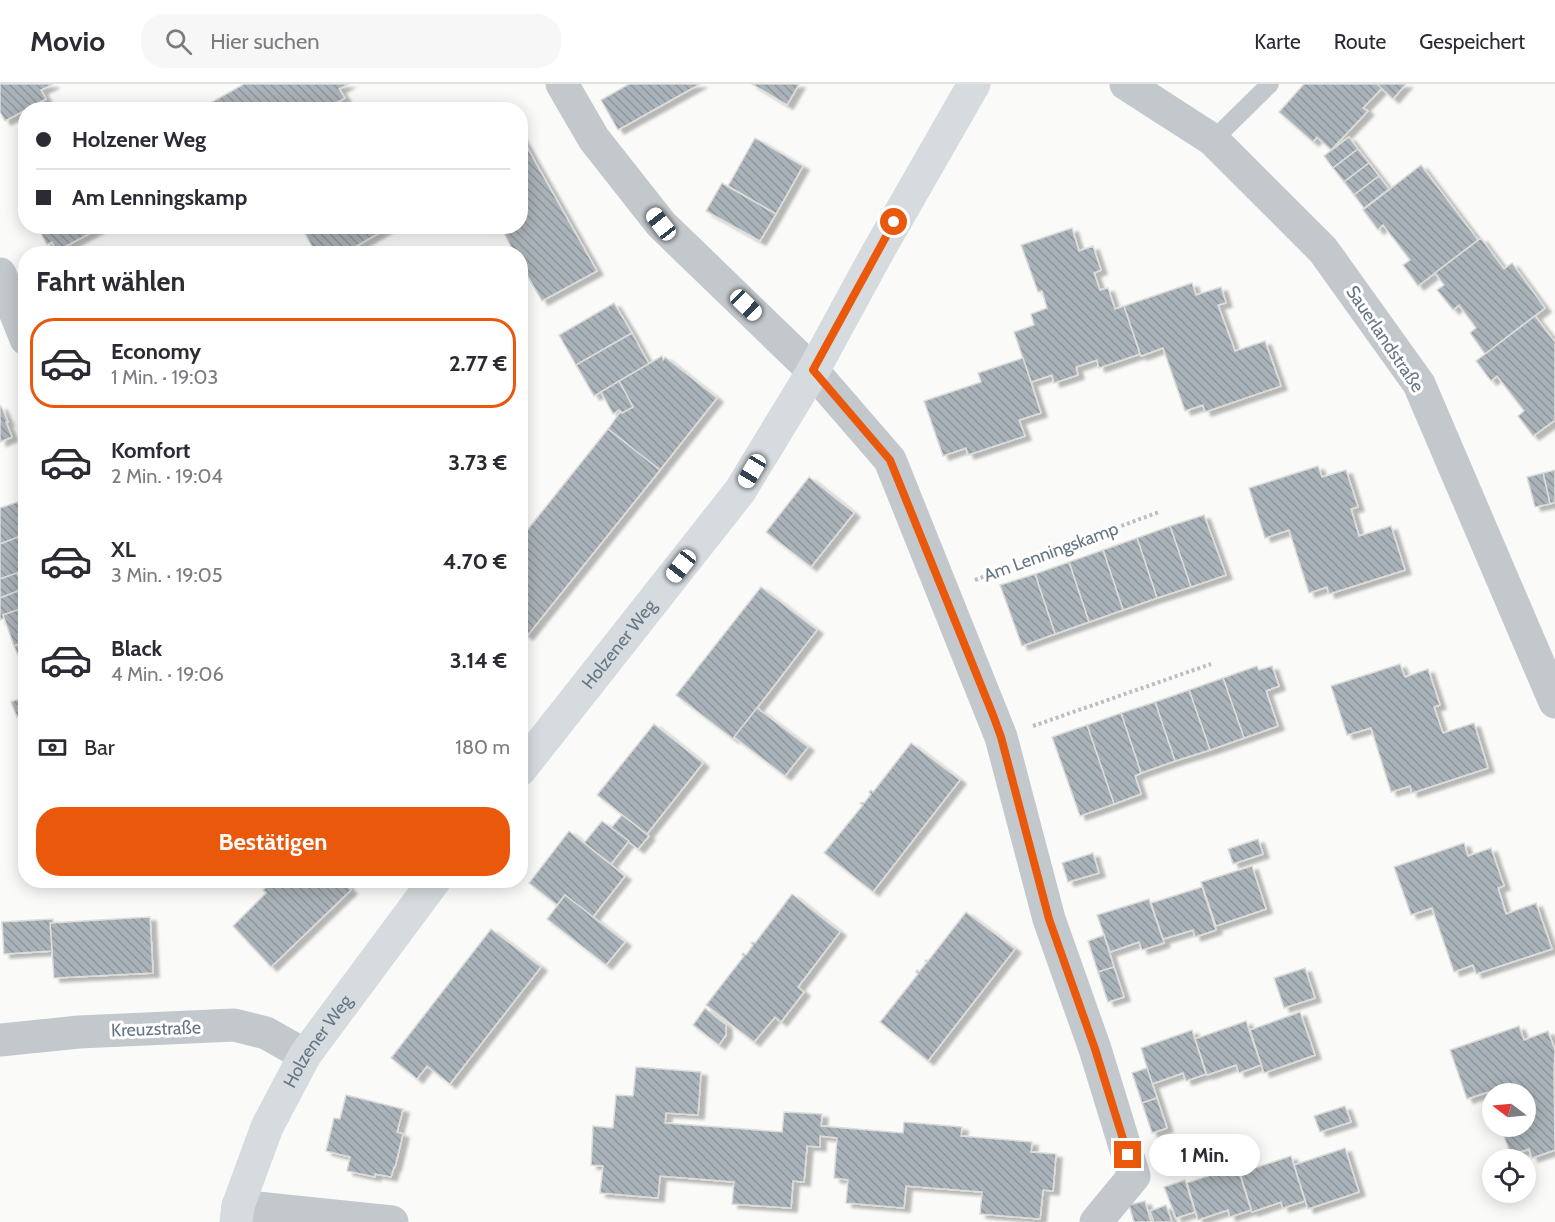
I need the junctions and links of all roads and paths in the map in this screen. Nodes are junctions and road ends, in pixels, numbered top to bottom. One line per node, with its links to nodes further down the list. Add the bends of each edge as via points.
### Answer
1 (562, 84): 8 (street, via 594,139 661,224)
2 (974, 84): 8 (main road, Holzener Weg)
3 (1126, 84): 5 (street, Sauerlandstraße)
4 (1270, 84): 5 (lane)
5 (1213, 140): 12 (street, Sauerlandstraße, via 1323,250 1419,384)
6 (0, 274): 7 (street)
7 (18, 319)
8 (813, 370): 10 (street, via 890,460); 14 (main road, Holzener Weg, via 740,492)
9 (1159, 512): 10 (path, Am Lenningskamp)
10 (944, 592): 13 (street)
11 (1210, 664): 13 (path)
12 (1554, 696)
13 (1001, 737): 20 (street, via 1049,919 1134,1176)
14 (528, 760)
15 (428, 888): 17 (main road, Holzener Weg)
16 (0, 1040): 17 (street, Kreuzstraße, via 234,1025 266,1034)
17 (305, 1055): 18 (main road, Holzener Weg, via 267,1127)
18 (237, 1214): 19 (street)
19 (392, 1222)
20 (1096, 1222)

